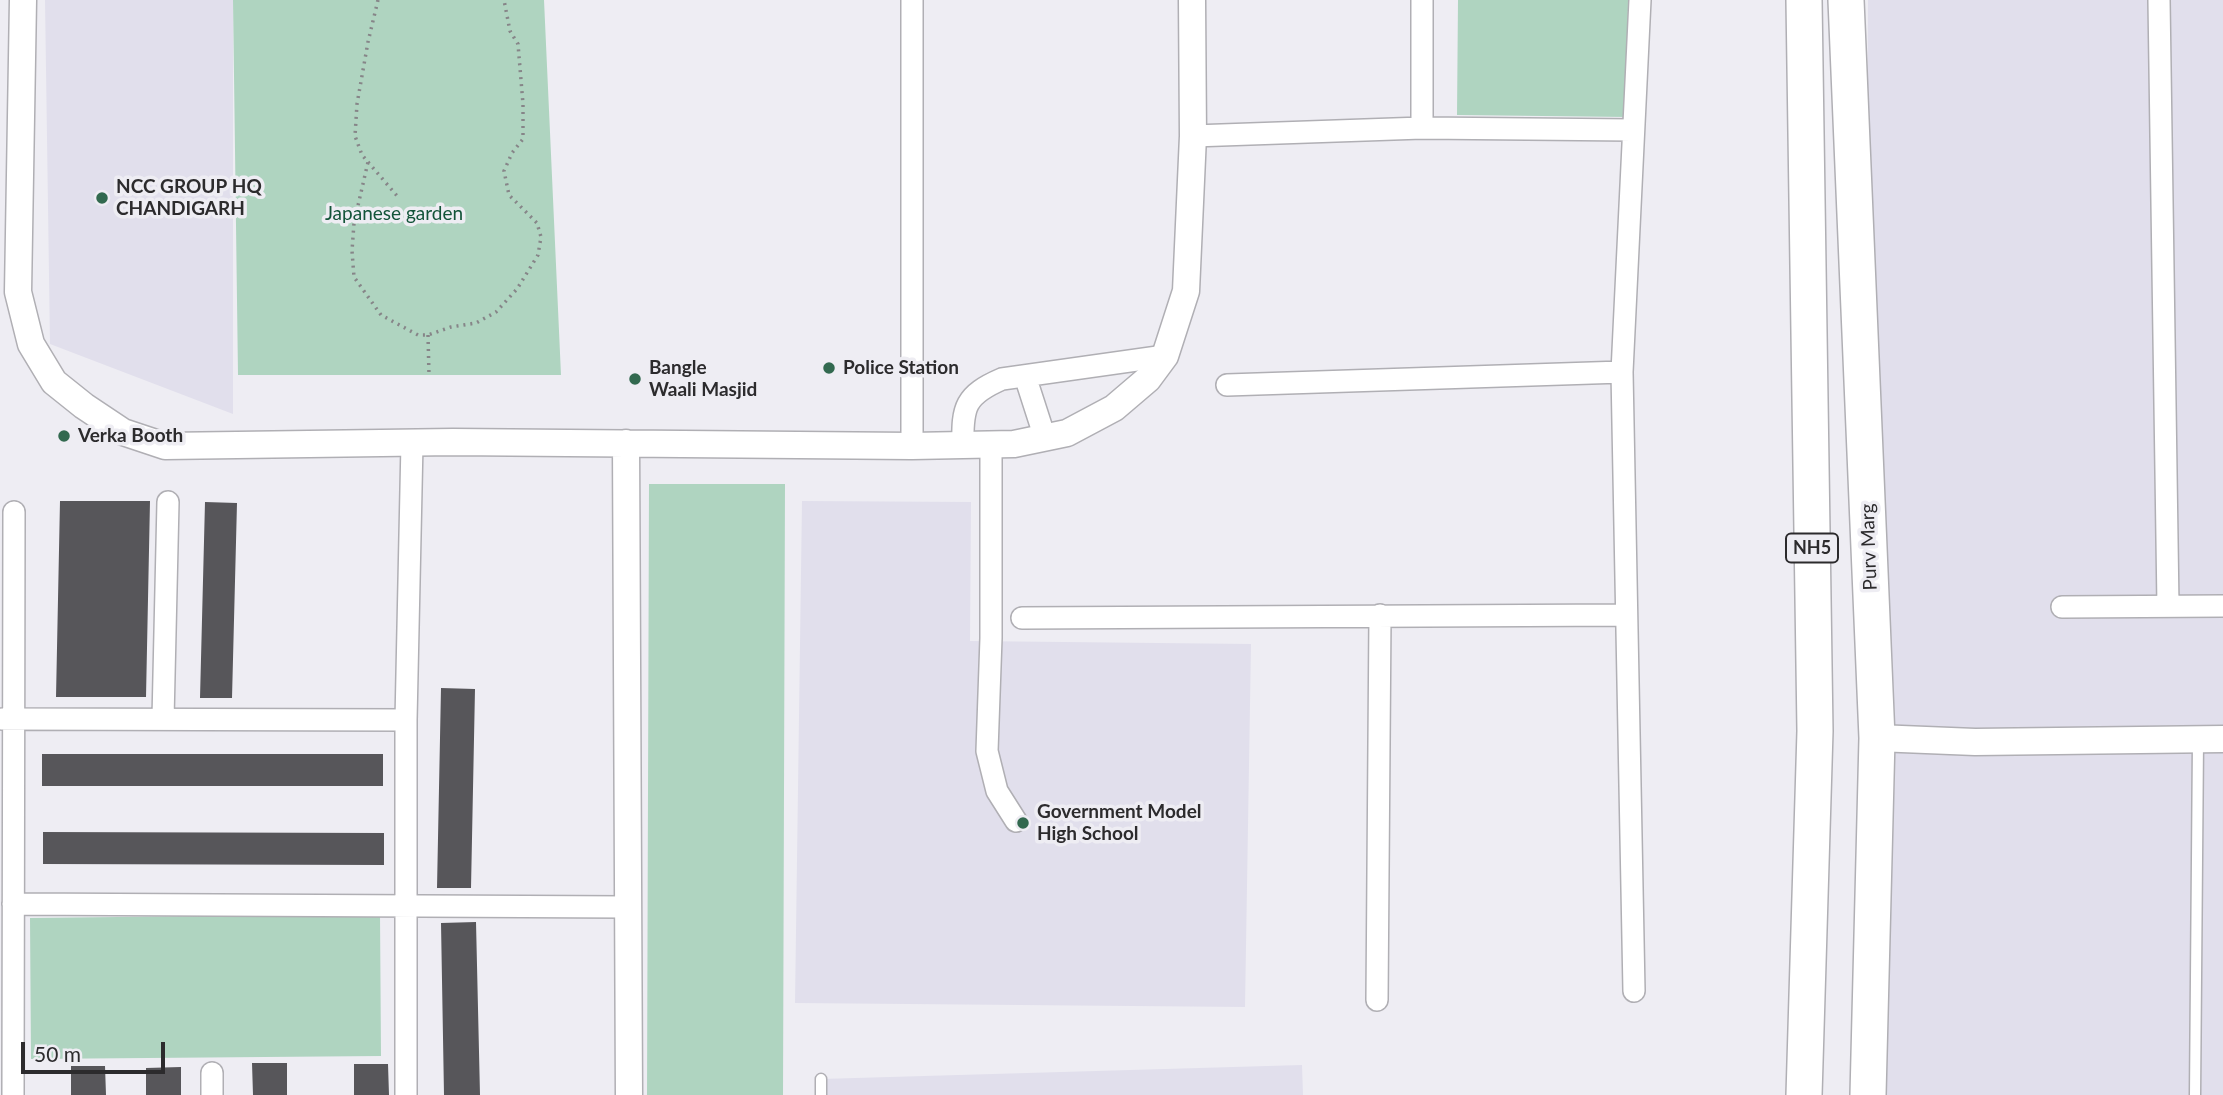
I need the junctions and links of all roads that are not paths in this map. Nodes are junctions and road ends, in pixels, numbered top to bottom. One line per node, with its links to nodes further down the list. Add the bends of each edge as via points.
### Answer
1 (23, 0): 12 (street)
2 (912, 0): 22 (street)
3 (1192, 0): 11 (street)
4 (1422, 0): 9 (street)
5 (1640, 0): 10 (street)
6 (1804, 0): 49 (highway, NH5, via 1815,731)
7 (1846, 0): 34 (highway, Purv Marg)
8 (2159, 0): 25 (street)
9 (1422, 128): 10 (street); 11 (street)
10 (1632, 130): 14 (street)
11 (1193, 136): 13 (street, via 1186,291)
12 (9, 235): 18 (street, via 31,344 54,382 123,432 165,446)
13 (1165, 356): 15 (street); 17 (street, via 1148,379 1114,408 1067,433)
14 (1622, 372): 16 (street); 29 (street)
15 (1025, 376): 17 (street); 21 (street, via 982,388 966,404)
16 (1227, 385)
17 (1045, 438): 20 (street)
18 (412, 443): 19 (street); 33 (street)
19 (626, 443): 22 (street); 39 (street)
20 (990, 444): 21 (street); 36 (street, via 987,751 997,790)
21 (963, 445): 22 (street)
22 (912, 446)
23 (168, 502): 32 (street)
24 (14, 512): 31 (street)
25 (2168, 606): 26 (street); 27 (street)
26 (2223, 606)
27 (2062, 607)
28 (1380, 615): 29 (street); 30 (street); 41 (street)
29 (1626, 615): 40 (street)
30 (1022, 618)
31 (7, 719): 32 (street); 37 (street)
32 (163, 719): 33 (street)
33 (406, 720): 38 (street)
34 (1877, 738): 35 (street, via 1975,742); 50 (highway, Purv Marg)
35 (2211, 739): 51 (lane)
36 (1016, 821)
37 (13, 904): 38 (street); 44 (street)
38 (406, 905): 39 (street); 46 (street)
39 (626, 907): 47 (street)
40 (1634, 991)
41 (1377, 1000)
42 (212, 1073): 45 (street)
43 (821, 1080): 48 (lane)
44 (13, 1095)
45 (212, 1095)
46 (406, 1095)
47 (629, 1095)
48 (821, 1095)
49 (1804, 1095)
50 (1868, 1095)
51 (2195, 1095)

